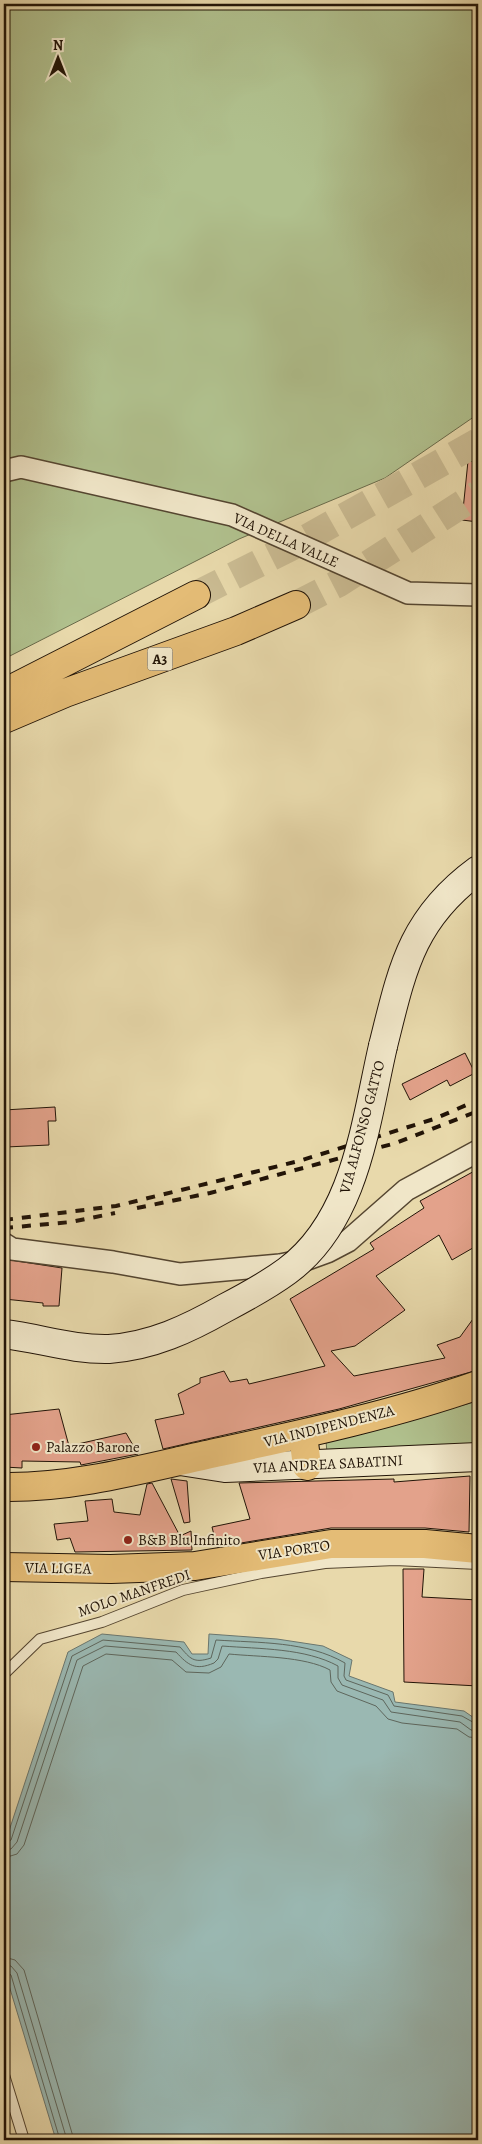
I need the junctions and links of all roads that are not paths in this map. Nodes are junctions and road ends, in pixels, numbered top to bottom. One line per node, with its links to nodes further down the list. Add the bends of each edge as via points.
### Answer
1 (4, 471): 3 (street, VIA DELLA VALLE, via 21,467 232,515 408,593)
2 (196, 595): 5 (main road, A3)
3 (478, 595)
4 (296, 605): 5 (main road, A3, via 236,631 65,693)
5 (10, 703)
6 (478, 870): 9 (main road, VIA ALFONSO GATTO, bridge, via 439,904 419,932 405,964 354,1166 342,1202 315,1245 287,1271 192,1326 160,1340 107,1349 77,1348)
7 (478, 1151): 8 (street, via 406,1190 348,1241 297,1262 180,1274)
8 (6, 1245)
9 (4, 1334)
10 (478, 1385): 11 (main road, VIA INDIPENDENZA, via 435,1400)
11 (303, 1435): 13 (main road, VIA INDIPENDENZA); 14 (main road)
12 (478, 1457): 14 (main road, VIA ANDREA SABATINI)
13 (179, 1461): 14 (main road, VIA ANDREA SABATINI, via 225,1468); 15 (main road, VIA INDIPENDENZA, via 60,1485)
14 (307, 1466)
15 (4, 1487)
16 (478, 1549): 19 (main road, VIA PORTO, via 425,1544 331,1544 195,1566)
17 (478, 1564): 20 (lane, MOLO MANFREDI, via 387,1560 325,1563 183,1590 102,1622 40,1640)
18 (4, 1567): 19 (main road, VIA LIGEA)
19 (111, 1569)
20 (4, 1674)
21 (4, 2075): 22 (lane)
22 (24, 2140)

